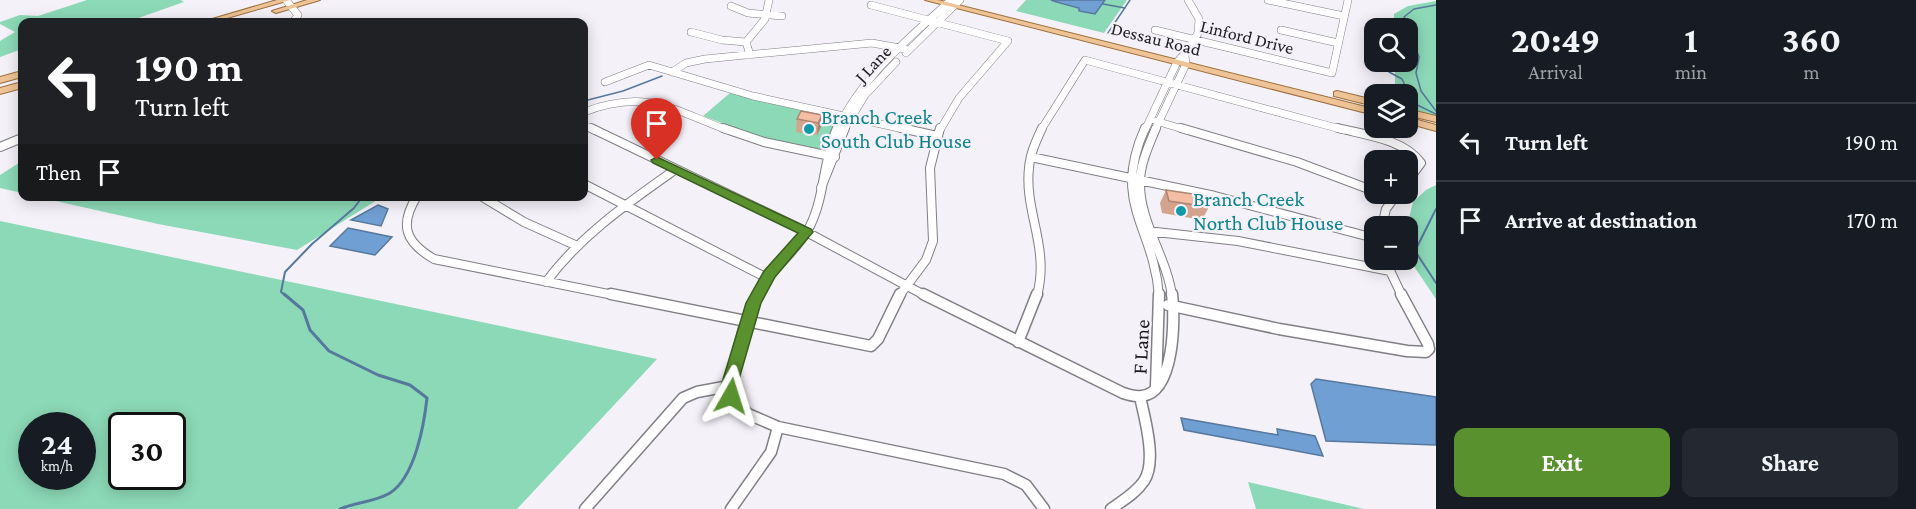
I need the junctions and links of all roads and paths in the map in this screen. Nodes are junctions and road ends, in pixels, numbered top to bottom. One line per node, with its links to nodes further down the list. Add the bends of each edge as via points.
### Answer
1 (316, 0): 7 (main road)
2 (769, 0): 11 (street)
3 (929, 0): 8 (main road, Dessau Road)
4 (1188, 0): 21 (street, via 1200,22)
5 (1268, 0): 13 (street)
6 (1348, 0): 13 (street)
7 (288, 2): 14 (main road); 15 (main road); 16 (street, via 298,15)
8 (954, 2): 17 (street, J Lane); 26 (main road, Dessau Road)
9 (871, 5): 17 (street)
10 (730, 6): 11 (street)
11 (766, 15): 12 (street); 22 (street)
12 (782, 16)
13 (1344, 16): 23 (street)
14 (222, 18)
15 (247, 18)
16 (296, 18)
17 (934, 21): 24 (street, J Lane); 42 (street, via 1008,40 953,106)
18 (1155, 30): 21 (street, Linford Drive)
19 (1281, 30): 23 (street)
20 (691, 32): 22 (street)
21 (1194, 39): 23 (street, Linford Drive, via 1332,73); 26 (street, F Lane)
22 (746, 42): 25 (street)
23 (1338, 43)
24 (905, 49): 25 (street, via 872,43); 38 (street, J Lane)
25 (750, 55): 27 (street, via 698,60)
26 (1183, 60): 31 (street, F Lane); 34 (main road, Dessau Road); 36 (main road, Dessau Road)
27 (672, 72): 30 (street, via 642,65 621,78); 38 (street, via 726,89)
28 (18, 75): 29 (main road)
29 (0, 80)
30 (605, 82)
31 (1172, 83): 39 (street, F Lane); 45 (street); 48 (street, via 1085,60 1046,121)
32 (18, 86): 33 (main road)
33 (0, 91)
34 (1364, 101)
35 (588, 109): 46 (street, via 610,101 650,100 752,139)
36 (1364, 109)
37 (1418, 116): 40 (main road)
38 (847, 117): 42 (street); 46 (street, J Lane); 47 (street, J Lane)
39 (1156, 121): 50 (street, F Lane); 52 (street, via 1290,160)
40 (1432, 122)
41 (588, 127): 49 (street)
42 (937, 136): 64 (street, via 928,176 933,240 923,266)
43 (18, 140): 44 (street)
44 (0, 147)
45 (1408, 150)
46 (826, 155): 47 (street); 53 (street, J Lane)
47 (835, 157): 53 (street, J Lane)
48 (1031, 157): 50 (street); 68 (street, via 1029,181 1040,237 1041,271 1037,298)
49 (676, 169): 56 (street); 58 (street)
50 (1135, 179): 57 (street, F Lane); 59 (street)
51 (588, 186): 56 (street)
52 (1364, 187)
53 (820, 190): 58 (street, J Lane, via 816,212)
54 (414, 201): 63 (street, via 406,227 411,242 423,253 445,262)
55 (489, 201): 60 (street)
56 (625, 206): 60 (street); 62 (street)
57 (1147, 231): 61 (street, via 1255,244); 65 (street, F Lane); 66 (street, F Lane, via 1167,271)
58 (806, 232): 62 (street, J Lane); 64 (street)
59 (1364, 235)
60 (575, 245): 63 (street)
61 (1390, 271): 66 (street, via 1428,344 1426,352 1279,329)
62 (767, 279): 67 (street, J Lane)
63 (546, 282): 67 (street)
64 (907, 287): 67 (street, via 893,304 879,340 871,346); 68 (street)
65 (1160, 303): 66 (street); 70 (street, F Lane)
66 (1172, 306): 70 (street, F Lane, via 1169,367)
67 (746, 322): 69 (street, J Lane)
68 (1018, 342): 71 (street, via 1123,393)
69 (729, 386): 72 (street, via 742,411); 73 (street, via 683,398)
70 (1156, 386): 71 (street, via 1150,395)
71 (1140, 397): 76 (street, via 1149,465 1145,480)
72 (778, 427): 74 (street, via 771,452); 75 (street, via 1004,474 1026,485)
73 (585, 509)
74 (731, 509)
75 (1044, 509)
76 (1111, 509)

